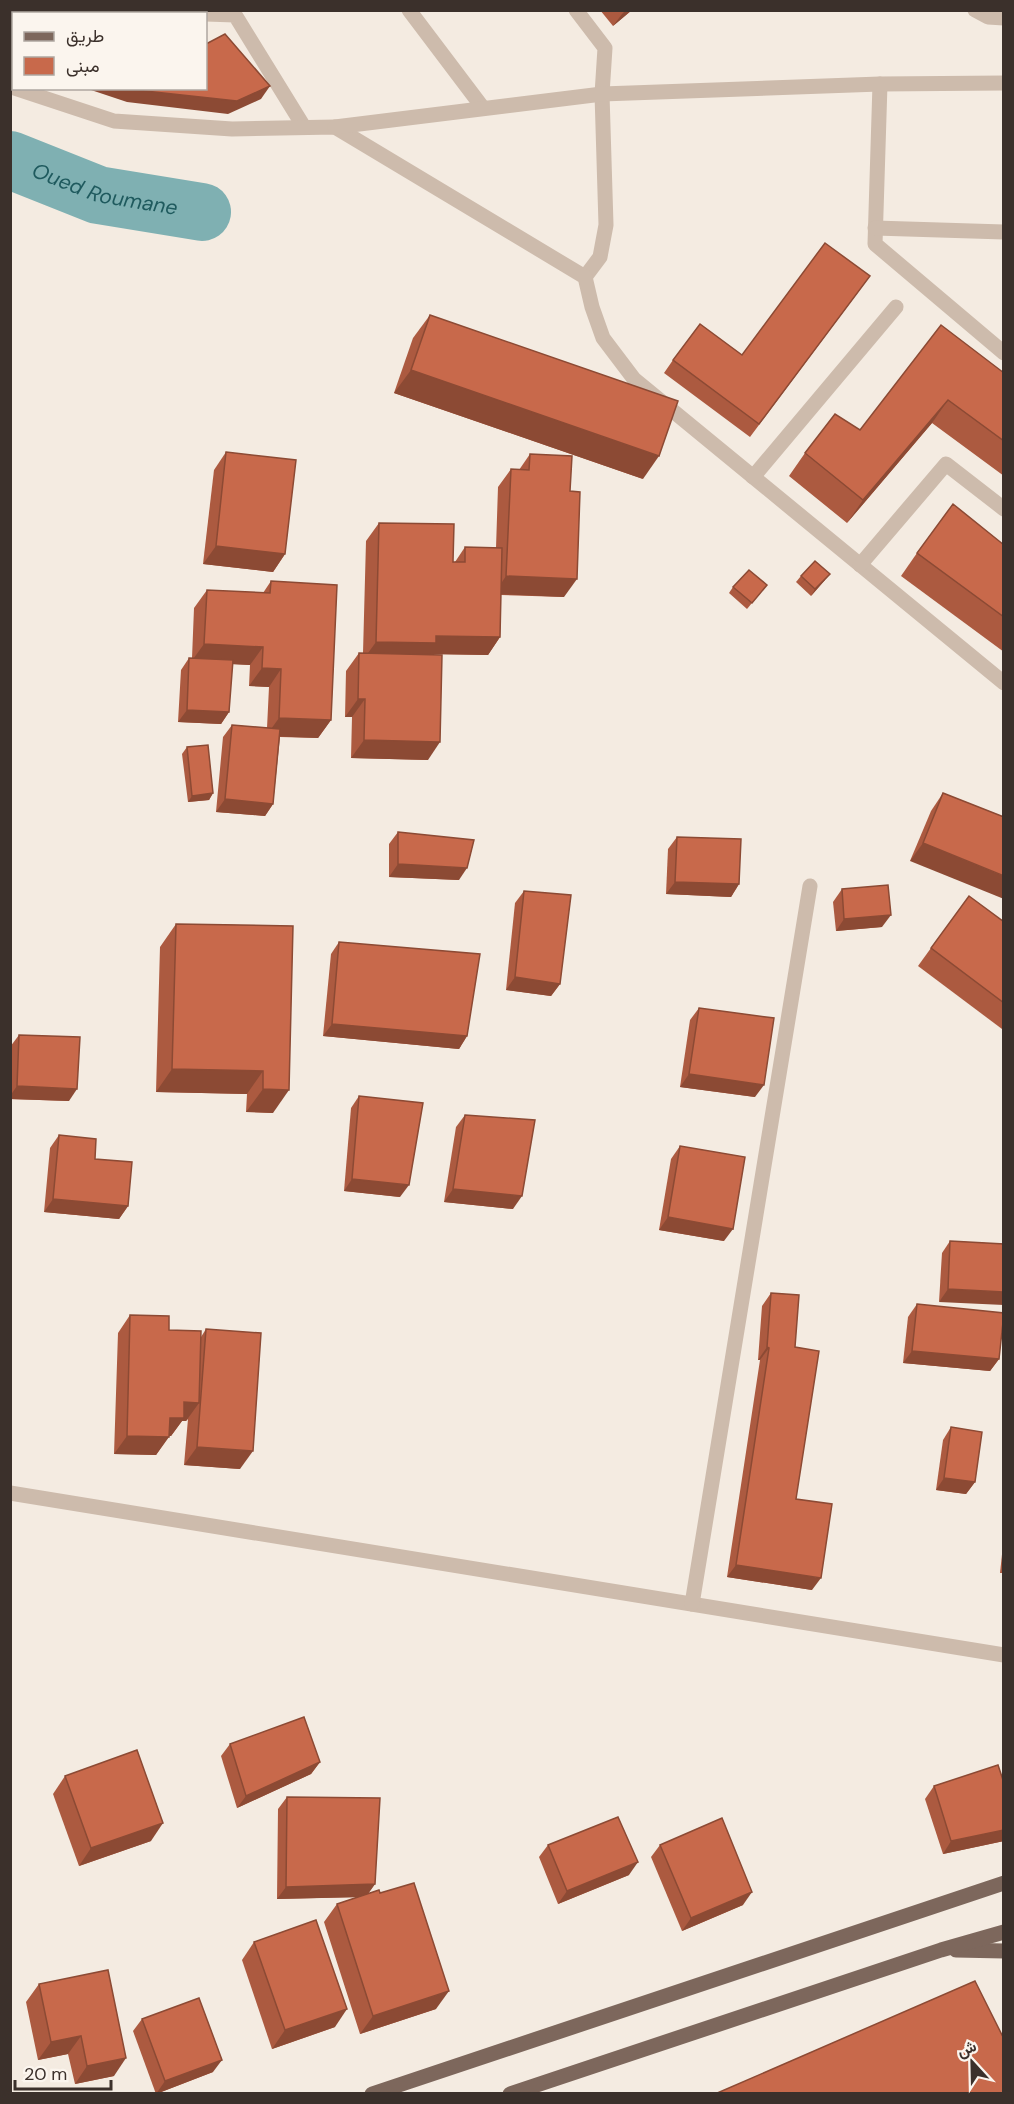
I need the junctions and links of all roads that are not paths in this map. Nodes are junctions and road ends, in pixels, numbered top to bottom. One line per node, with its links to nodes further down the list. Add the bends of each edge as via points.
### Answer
1 (409, 10): 10 (street)
2 (576, 10): 9 (street, via 605,48)
3 (975, 10): 5 (street, via 988,17)
4 (207, 15): 11 (street, via 235,15)
5 (1004, 18)
6 (1004, 83): 7 (street)
7 (880, 84): 9 (street); 13 (street)
8 (19, 90): 11 (street, via 114,121 232,129)
9 (602, 94): 10 (street); 15 (street, via 606,225 600,257)
10 (483, 108): 12 (street)
11 (304, 127): 12 (street)
12 (335, 127): 15 (street)
13 (875, 228): 14 (street); 17 (street, via 875,244)
14 (1004, 232)
15 (585, 277): 18 (street, via 603,339 634,379)
16 (896, 307): 18 (street)
17 (1004, 353)
18 (753, 477): 20 (street)
19 (1004, 509): 20 (street, via 946,464)
20 (860, 565): 21 (street)
21 (1004, 683)
22 (810, 886): 24 (street)
23 (10, 1493): 24 (street)
24 (692, 1605): 25 (street)
25 (1004, 1655)
26 (1004, 1883): 30 (main road)
27 (1004, 1932): 28 (main road)
28 (941, 1950): 29 (main road); 31 (main road)
29 (1004, 1951)
30 (372, 2094)
31 (510, 2094)

